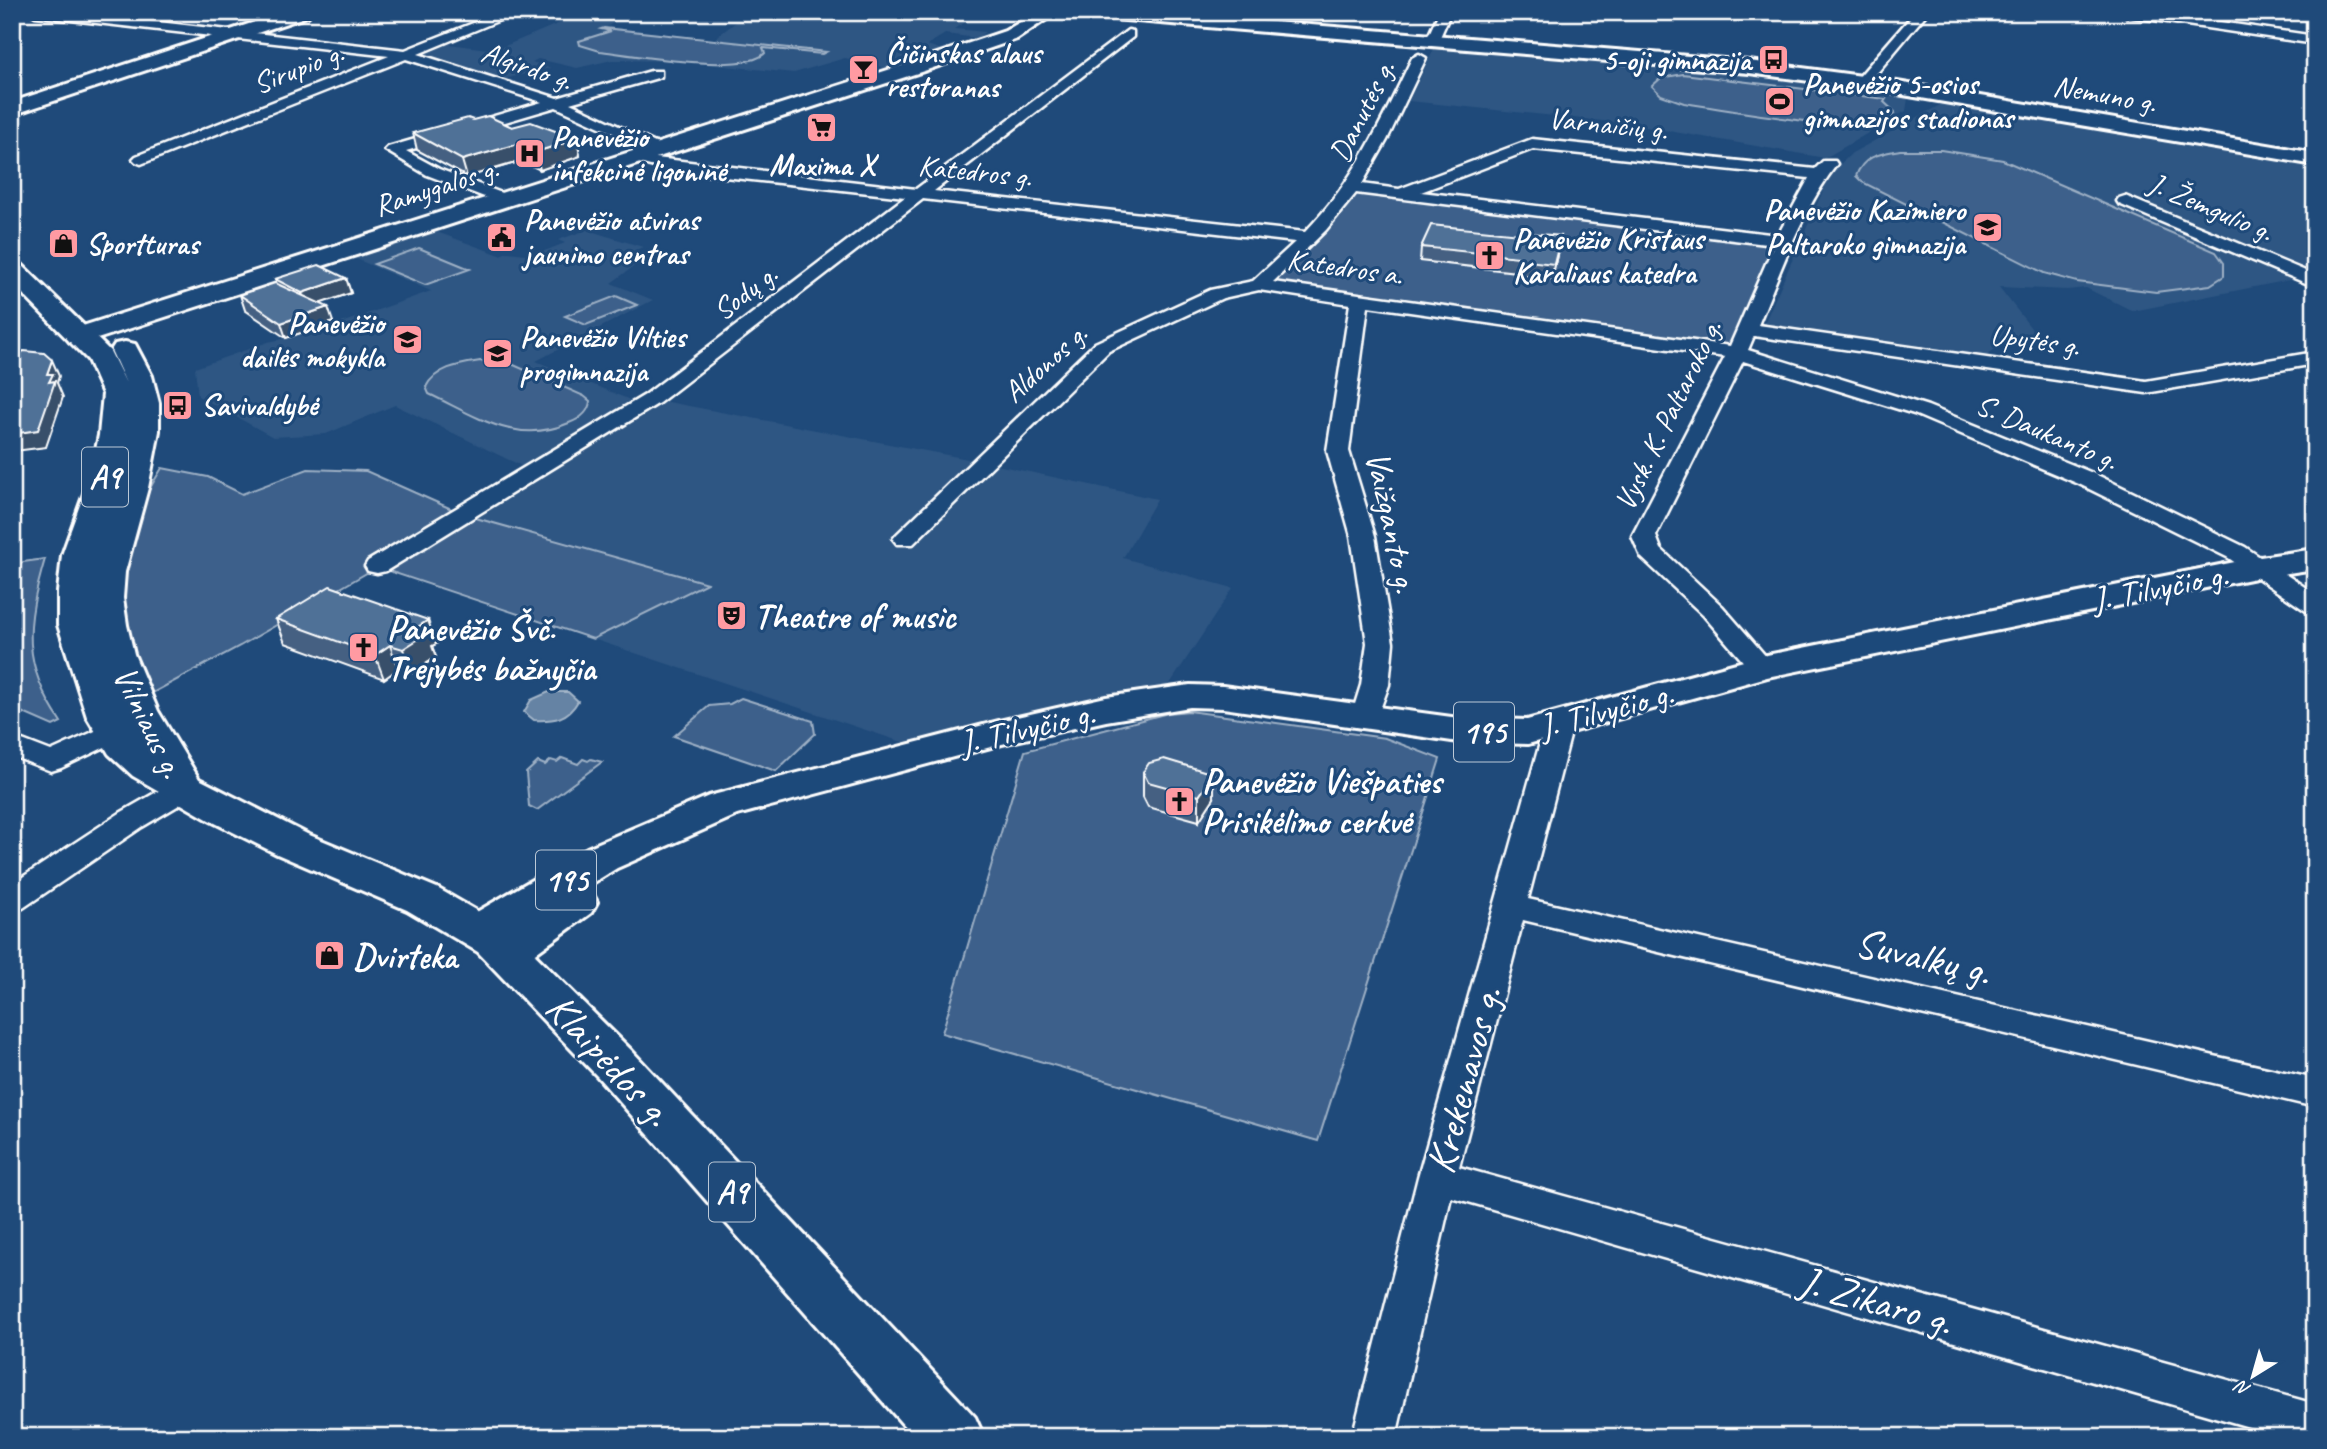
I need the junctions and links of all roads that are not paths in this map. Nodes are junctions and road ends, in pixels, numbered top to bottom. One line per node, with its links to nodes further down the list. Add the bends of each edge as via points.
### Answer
1 (35, 12): 11 (street, Algirdo g.)
2 (302, 12): 11 (main road)
3 (513, 12): 14 (street, Sirupio g.)
4 (1049, 12): 20 (main road, Ramygalos g., via 998,39)
5 (1090, 12): 12 (main road, Nemuno g.)
6 (1142, 12): 12 (main road, Nemuno g.)
7 (1445, 12): 12 (street, Danutės g.)
8 (1922, 12): 17 (street)
9 (2126, 12): 13 (street)
10 (1128, 34): 27 (street, Sodų g.)
11 (233, 36): 14 (street, Algirdo g.); 19 (main road)
12 (1433, 38): 17 (main road, Nemuno g.)
13 (2315, 40)
14 (405, 54): 18 (street, Algirdo g.); 23 (street, Sirupio g.)
15 (1419, 58): 26 (street, Danutės g., via 1401,101)
16 (656, 74): 18 (street)
17 (1865, 79): 21 (main road, Nemuno g.); 24 (main road, Nemuno g.)
18 (558, 103): 20 (street, Algirdo g.); 29 (street, via 393,150 433,172)
19 (12, 109)
20 (662, 150): 22 (main road, Ramygalos g.)
21 (2315, 152)
22 (636, 158): 27 (street, Katedros g., via 670,166); 29 (main road, Ramygalos g.)
23 (141, 159)
24 (2315, 159)
25 (1824, 169): 28 (street, Varnaičių g., via 1532,144); 32 (street, Vysk. K. Paltaroko g.)
26 (1352, 188): 28 (street); 31 (street, Katedros a.)
27 (922, 194): 31 (street, Katedros g.); 43 (street, Sodų g., via 652,399)
28 (1400, 194): 32 (street)
29 (506, 200): 38 (main road, Ramygalos g.)
30 (2125, 201): 34 (street, J. Žemgulio g.)
31 (1308, 238): 35 (street, Katedros a.)
32 (1784, 241): 37 (street, Vysk. K. Paltaroko g.)
33 (16, 259): 38 (main road, Vilniaus g. / A9)
34 (2315, 282)
35 (1259, 285): 36 (street, Katedros a.); 41 (street, Aldonos g., via 1217,294 1102,347)
36 (1360, 299): 39 (street, Katedros a.); 47 (street, Vaižganto g., via 1338,451 1363,536 1380,643)
37 (1746, 329): 39 (street, Vysk. K. Paltaroko g.); 40 (street, Upytės g., via 2146,387)
38 (91, 332): 48 (main road, Vilniaus g. / A9, via 133,361 146,408 139,460 105,589)
39 (1737, 354): 44 (street, S. Daukanto g., via 1921,410 2087,480); 46 (street, Vysk. K. Paltaroko g., via 1644,536 1650,552 1713,611)
40 (2315, 358)
41 (905, 539)
42 (2315, 559): 44 (main road, J. Tilvyčio g. / 195)
43 (377, 566)
44 (2260, 567): 45 (street, S. Daukanto g.); 46 (main road, J. Tilvyčio g. / 195)
45 (2315, 606)
46 (1762, 667): 49 (main road, J. Tilvyčio g. / 195)
47 (1365, 717): 49 (main road, J. Tilvyčio g. / 195, via 1492,733); 54 (main road, J. Tilvyčio g. / 195, via 1190,696 999,733 723,805 655,835 558,915)
48 (128, 725): 50 (street, via 51,762); 51 (main road, Vilniaus g. / A9, via 123,745 147,767)
49 (1559, 725): 53 (street, Krekenavos g.)
50 (12, 745)
51 (186, 788): 52 (street); 54 (main road, Klaipėdos g. / A9, via 292,844 422,899)
52 (12, 900)
53 (1511, 906): 55 (street, Suvalkų g.); 56 (street, Krekenavos g.)
54 (492, 941): 58 (main road, Klaipėdos g. / A9, via 615,1064)
55 (2315, 1093)
56 (1437, 1177): 57 (street, J. Zikaro g.); 59 (street, Krekenavos g.)
57 (2315, 1425)
58 (954, 1437)
59 (1374, 1437)

